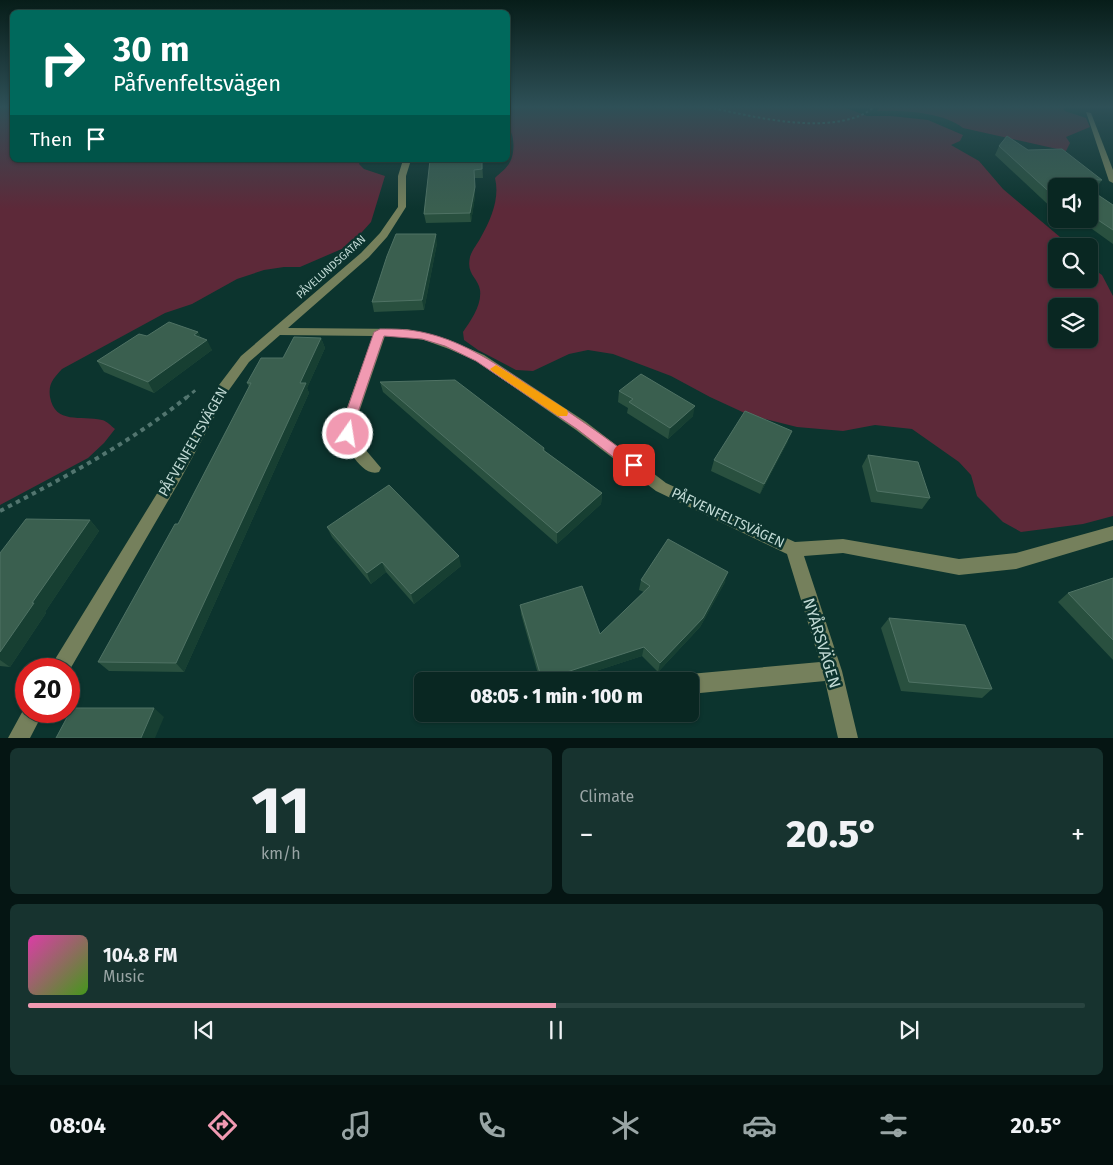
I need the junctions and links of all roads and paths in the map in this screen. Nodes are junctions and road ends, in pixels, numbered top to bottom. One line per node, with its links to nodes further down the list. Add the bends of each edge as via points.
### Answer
1 (1098, 140): 3 (street)
2 (407, 162): 4 (street, PÅVELUNDSGATAN, via 402,176 402,207 384,235)
3 (1113, 181)
4 (276, 331): 5 (street, PÅFVENFELTSVÄGEN); 11 (street, PÅFVENFELTSVÄGEN, via 245,359 215,401 174,478)
5 (380, 332): 7 (street, via 348,424 348,434 355,448); 10 (street, PÅFVENFELTSVÄGEN, via 424,336 466,351 581,426 662,487)
6 (201, 386): 8 (path, via 176,407 97,460)
7 (374, 468)
8 (0, 511)
9 (1113, 533): 10 (street, PÅFVENFELTSVÄGEN, via 1016,561 959,567 843,546)
10 (794, 549): 12 (street, NYÅRSVÄGEN)
11 (66, 658)
12 (832, 671): 13 (street); 16 (street, NYÅRSVÄGEN)
13 (699, 683)
14 (27, 723): 15 (street)
15 (18, 738)
16 (848, 738)

